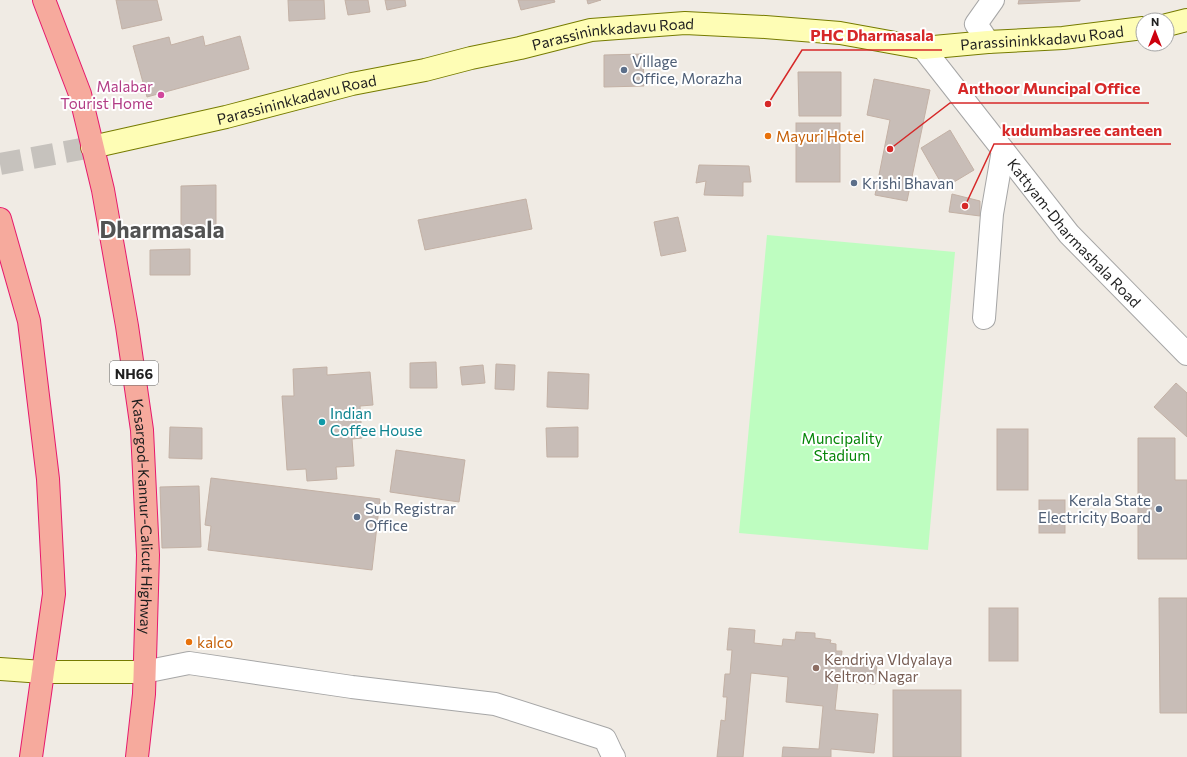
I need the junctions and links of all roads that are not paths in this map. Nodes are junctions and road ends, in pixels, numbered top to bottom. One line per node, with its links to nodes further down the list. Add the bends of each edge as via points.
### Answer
1 (44, 0): 8 (highway, Kasargod-Kannur-Calicut Highway / NH66, via 80,94)
2 (993, 0): 6 (street, via 976,24)
3 (1187, 20): 4 (main road)
4 (1175, 23)
5 (1135, 29): 6 (main road, Parassininkkadavu Road, via 1063,38)
6 (988, 42): 7 (main road, Parassininkkadavu Road)
7 (923, 48): 8 (main road, Parassininkkadavu Road, via 840,33 765,27 685,23 591,30); 9 (street, Kattyam-Dharmashala Road)
8 (92, 147): 15 (highway, Kasargod-Kannur-Calicut Highway / NH66, via 127,326 142,430 148,556)
9 (1003, 150): 11 (street, via 992,214); 12 (street, Kattyam-Dharmashala Road, via 1069,234)
10 (0, 219): 14 (highway, via 29,321 48,480 54,594)
11 (984, 318)
12 (1187, 354)
13 (0, 669): 14 (main road)
14 (43, 672): 15 (main road); 16 (highway)
15 (144, 672): 17 (highway, Kasargod-Kannur-Calicut Highway / NH66); 18 (street, via 189,663 352,687 495,704 605,739)
16 (31, 757)
17 (137, 757)
18 (614, 757)

